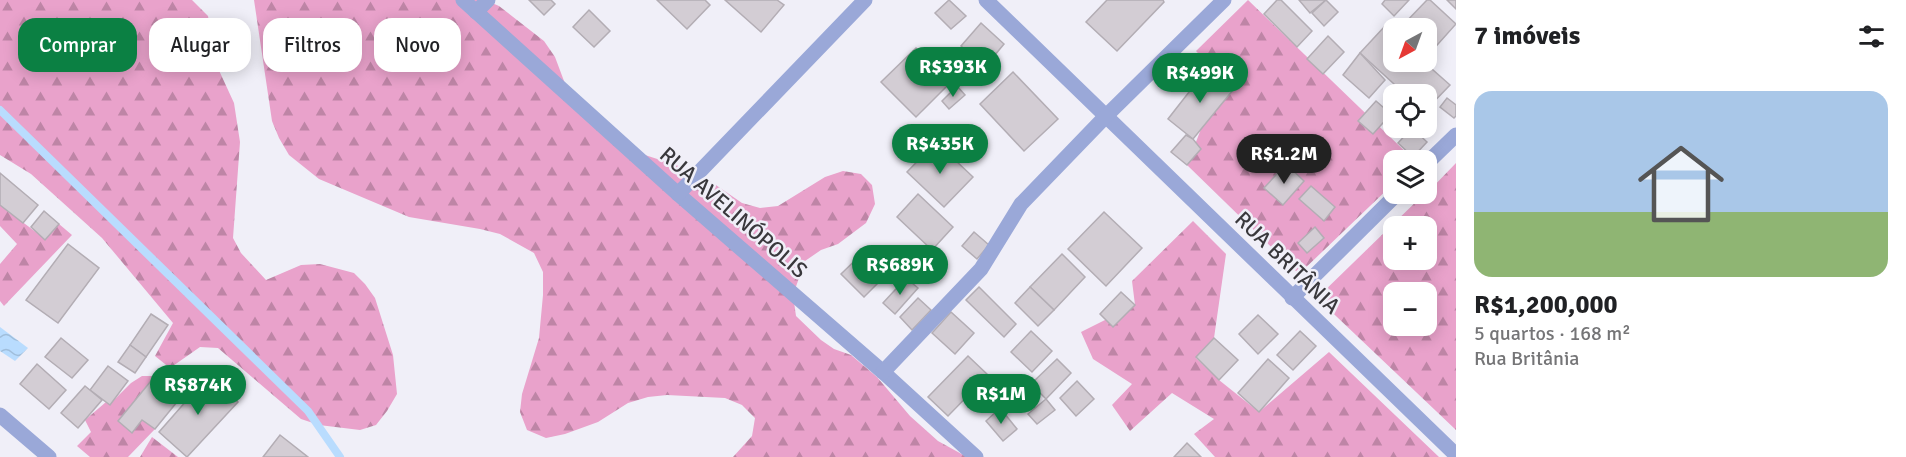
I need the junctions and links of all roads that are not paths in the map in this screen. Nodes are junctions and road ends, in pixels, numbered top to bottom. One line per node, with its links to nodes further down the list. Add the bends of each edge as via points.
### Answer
1 (463, 0): 6 (street, RUA AVELINÓPOLIS)
2 (488, 0): 6 (street)
3 (865, 0): 10 (street)
4 (986, 0): 7 (street, RUA BRITÂNIA)
5 (1224, 0): 7 (street)
6 (476, 12): 10 (street, RUA AVELINÓPOLIS)
7 (1106, 116): 12 (street, RUA BRITÂNIA); 13 (street, via 1021,204 981,269)
8 (1456, 135): 9 (street)
9 (1437, 153)
10 (678, 194): 13 (street, RUA AVELINÓPOLIS)
11 (1387, 204): 12 (street)
12 (1292, 298): 15 (street, RUA BRITÂNIA)
13 (883, 372): 17 (street, RUA AVELINÓPOLIS)
14 (0, 415): 16 (street)
15 (1456, 455)
16 (49, 457)
17 (976, 457)

